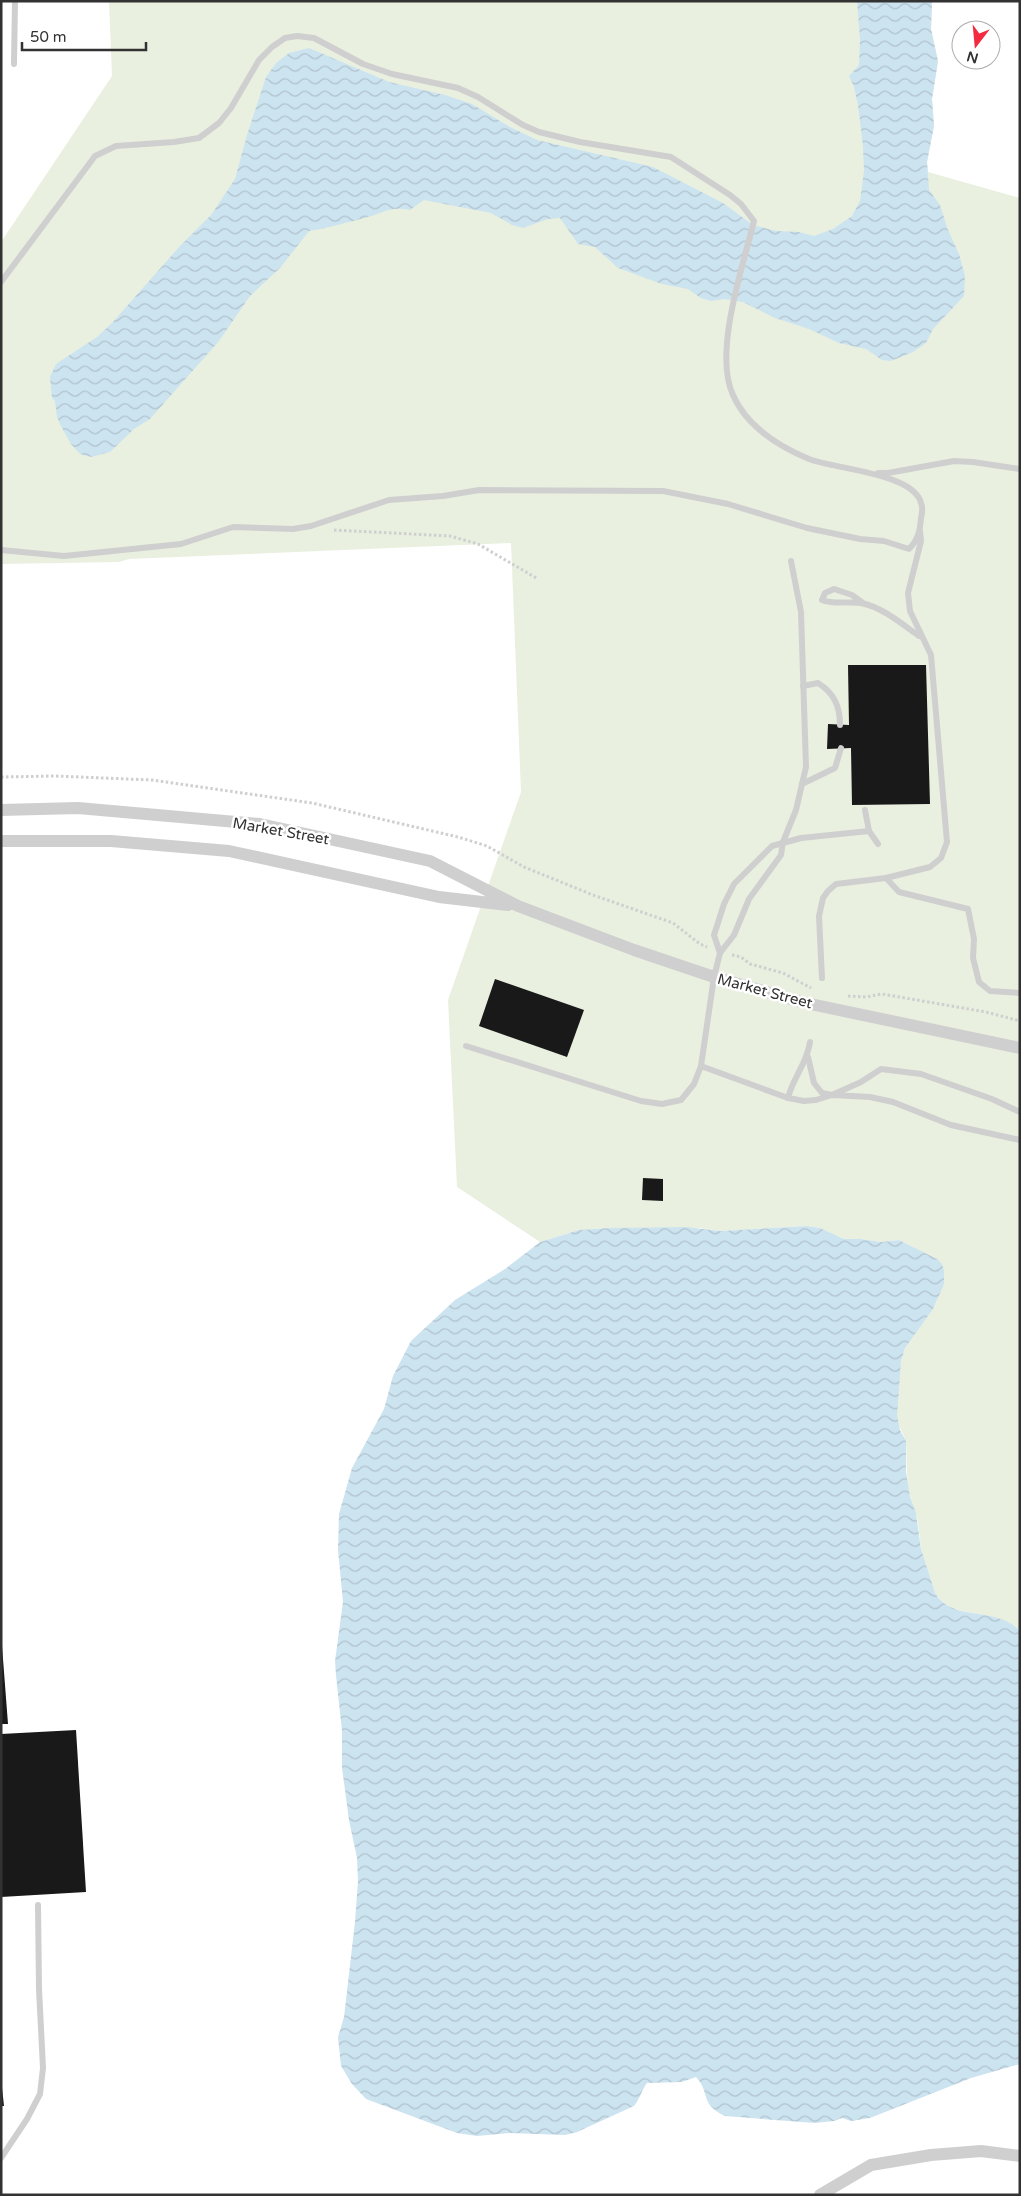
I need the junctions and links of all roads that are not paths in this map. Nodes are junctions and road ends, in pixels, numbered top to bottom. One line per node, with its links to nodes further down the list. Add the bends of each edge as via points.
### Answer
1 (14, 1): 2 (lane)
2 (14, 64)
3 (1, 282): 5 (lane, via 95,156 116,146 199,138 219,123 231,108 258,60 284,38 314,38 362,64 458,88 539,132 670,157 730,195 754,221 726,341 727,379 732,394 748,419 782,447 811,460)
4 (1020, 469): 5 (lane, via 954,461)
5 (875, 473): 6 (lane, via 915,493 921,502)
6 (920, 530): 7 (lane, via 909,549 884,541 807,528 704,498 663,491 479,490 390,500 311,526 286,529 233,527 181,544 82,555); 10 (lane, via 921,541 908,593 910,611)
7 (1, 550)
8 (792, 561): 11 (lane, via 801,612)
9 (863, 603): 9 (lane, via 828,603 822,600 825,593 834,589); 10 (lane)
10 (920, 636): 21 (lane, via 931,655 947,842 941,858 930,868)
11 (803, 686): 12 (lane, via 818,683 831,691 840,711); 14 (lane, via 806,767)
12 (840, 725)
13 (841, 748): 14 (lane, via 835,768)
14 (802, 784): 19 (lane)
15 (1, 810): 22 (street, Market Street, via 78,808 260,824 430,862)
16 (866, 810): 17 (lane)
17 (869, 831): 19 (lane); 20 (lane)
18 (1, 841): 22 (street, Market Street, via 111,840 229,851 439,897)
19 (783, 842): 23 (lane, via 781,856 749,899 734,935); 23 (lane, via 772,846 734,884 714,935)
20 (878, 844)
21 (886, 878): 25 (lane, via 836,884 823,898 818,925); 26 (lane, via 899,892 968,909 979,982 990,991)
22 (518, 906): 24 (street, Market Street)
23 (720, 952): 24 (lane)
24 (714, 977): 29 (street, Market Street, via 801,1002); 31 (lane)
25 (822, 978)
26 (1020, 993)
27 (810, 1042): 30 (lane)
28 (466, 1046): 31 (lane, via 640,1102 662,1104 681,1100 694,1084)
29 (1020, 1048)
30 (808, 1057): 32 (lane, via 818,1090); 33 (lane)
31 (701, 1066): 33 (lane)
32 (832, 1095): 33 (lane, via 804,1101); 34 (lane, via 880,1069 921,1074); 35 (lane, via 893,1102 951,1125)
33 (788, 1098)
34 (1020, 1112)
35 (1020, 1140)
36 (38, 1905): 38 (lane, via 43,2068 40,2094 28,2119)
37 (1020, 2156): 39 (street, via 981,2151 871,2165)
38 (1, 2158)
39 (820, 2195)

